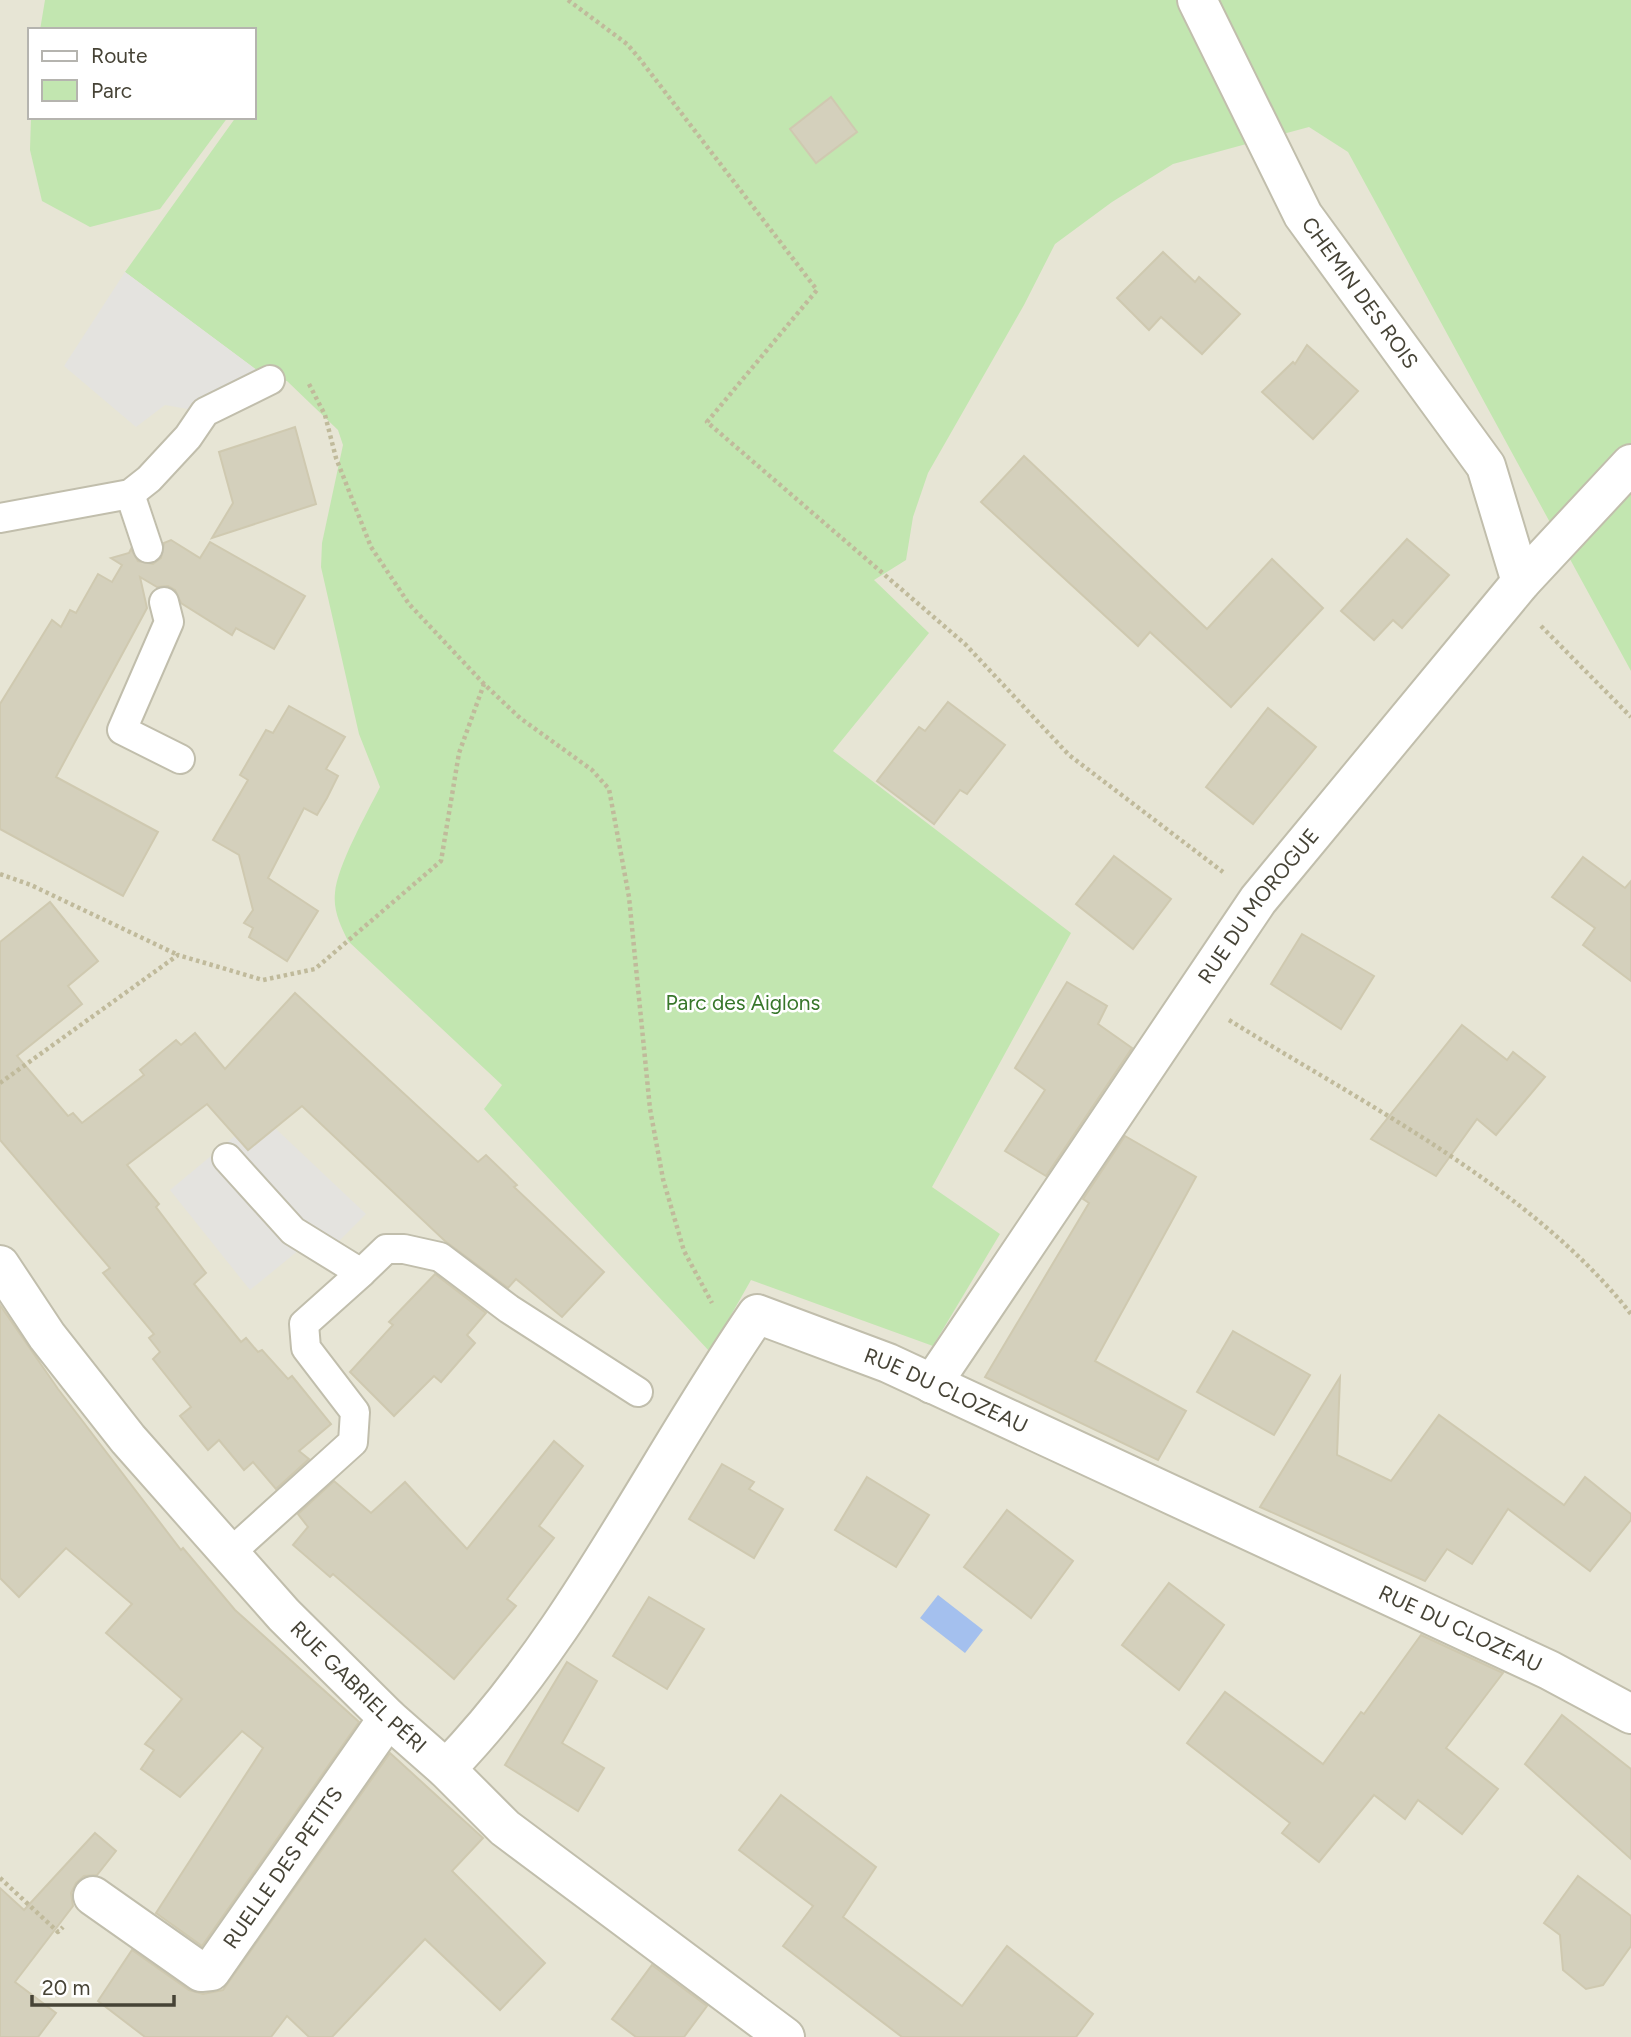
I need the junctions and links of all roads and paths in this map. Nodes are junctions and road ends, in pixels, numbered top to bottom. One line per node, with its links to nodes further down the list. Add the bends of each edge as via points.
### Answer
1 (568, 0): 14 (path, via 627,44 817,289 708,422 965,644 1069,755)
2 (1197, 0): 8 (street, CHEMIN DES ROIS, via 1303,215 1486,466)
3 (270, 380): 5 (lane, via 205,412 149,480); 10 (path, via 299,372 313,388 371,547 409,604)
4 (1631, 464): 8 (street, RUE DU MOROGUE)
5 (130, 494): 6 (lane); 7 (lane)
6 (0, 518)
7 (148, 548)
8 (1521, 582): 11 (path, via 1543,629); 14 (street, RUE DU MOROGUE)
9 (164, 602): 12 (lane, via 169,622 122,730)
10 (484, 684): 15 (path, via 459,753 441,861 315,969 263,980); 22 (path, via 520,718 592,770 609,789 629,897 650,1109 663,1179 684,1251 713,1304)
11 (1631, 717)
12 (180, 759)
13 (0, 874): 15 (path)
14 (1258, 901): 16 (street, RUE DU MOROGUE)
15 (178, 955): 17 (path)
16 (1192, 998): 21 (path, via 1467,1167 1554,1235 1608,1285); 23 (street, RUE DU MOROGUE)
17 (0, 1083)
18 (227, 1158): 20 (lane, via 293,1231)
19 (0, 1265): 25 (street, RUE GABRIEL PÉRI, via 47,1336 128,1439)
20 (361, 1273): 24 (lane, via 386,1250 440,1257 509,1309); 25 (lane, via 304,1324 306,1348 355,1412 353,1442)
21 (1631, 1314)
22 (743, 1334): 23 (street, RUE DU CLOZEAU, via 757,1314); 28 (street, RUE DU CLOZEAU, via 553,1636 474,1741)
23 (932, 1384): 26 (street, RUE DU CLOZEAU, via 1549,1670)
24 (638, 1392)
25 (229, 1554): 27 (street, RUE GABRIEL PÉRI)
26 (1631, 1714)
27 (388, 1718): 28 (street, RUE GABRIEL PÉRI); 30 (street, RUELLE DES PETITS, via 211,1971 201,1972)
28 (446, 1769): 31 (street, RUE GABRIEL PÉRI, via 505,1828)
29 (0, 1878): 30 (path, via 58,1933)
30 (93, 1896)
31 (785, 2037)

